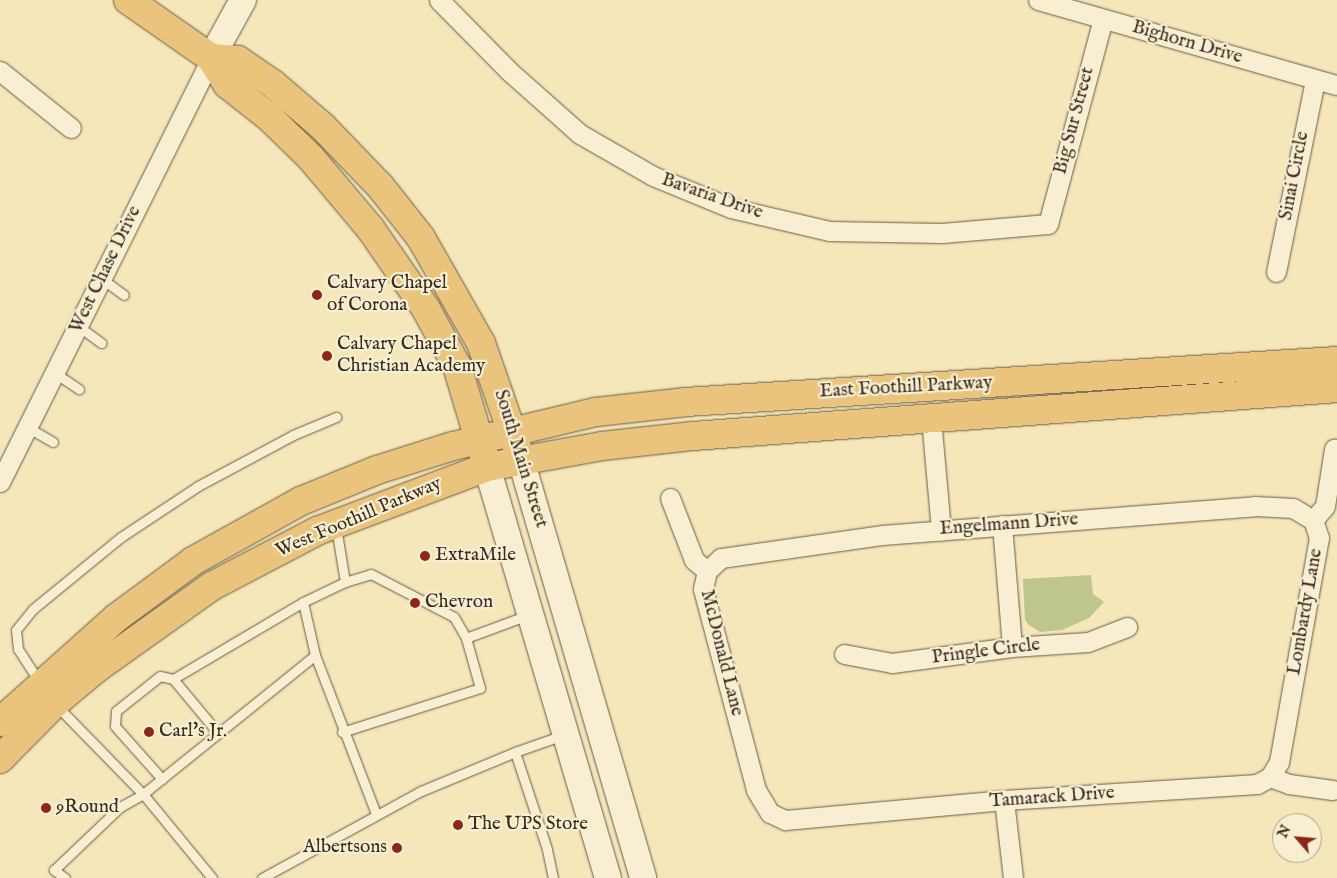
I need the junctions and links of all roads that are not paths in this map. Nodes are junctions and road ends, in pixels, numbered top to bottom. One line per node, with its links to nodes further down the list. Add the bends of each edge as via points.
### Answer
1 (128, 0): 6 (main road, South Main Street)
2 (243, 0): 6 (main road)
3 (439, 0): 11 (street, Bavaria Drive, via 509,71 580,134 653,176 731,208 829,232 942,233)
4 (1038, 0): 5 (street, Bighorn Drive)
5 (1103, 19): 8 (street, Bighorn Drive); 11 (street, Big Sur Street)
6 (212, 58): 13 (street, West Chase Drive); 25 (main road, South Main Street, via 238,60 273,84 322,126 380,186 421,238 477,335); 26 (main road, South Main Street, via 227,84 270,118 311,158 397,265 457,366)
7 (0, 71): 10 (street)
8 (1315, 80): 9 (street, Bighorn Drive); 12 (street, Sinai Circle)
9 (1337, 85)
10 (71, 128)
11 (1048, 224)
12 (1276, 272)
13 (102, 279): 14 (lane); 15 (street, West Chase Drive)
14 (124, 295)
15 (78, 326): 16 (lane); 18 (street, West Chase Drive)
16 (101, 343)
17 (1337, 361): 19 (main road, East Foothill Parkway)
18 (55, 373): 21 (lane); 24 (street, West Chase Drive)
19 (1118, 375): 23 (main road, via 1040,394 948,400 934,405); 25 (main road, East Foothill Parkway, via 686,402 596,412)
20 (1337, 388): 23 (main road, East Foothill Parkway)
21 (78, 389)
22 (336, 417): 47 (lane, via 293,435 198,486 121,537 33,608 16,630 18,649)
23 (930, 418): 29 (main road, East Foothill Parkway, via 693,436 602,446); 36 (street)
24 (27, 427): 27 (lane); 31 (street, West Chase Drive)
25 (513, 431): 26 (main road, East Foothill Parkway); 29 (main road, South Main Street)
26 (479, 439): 30 (main road, South Main Street); 47 (main road, West Foothill Parkway, via 377,470 301,501 246,530 193,562 116,618)
27 (53, 442)
28 (1334, 449): 33 (street, Lombardy Lane, via 1325,506)
29 (521, 460): 30 (main road, East Foothill Parkway); 57 (main road, South Main Street)
30 (487, 467): 34 (main road, West Foothill Parkway); 40 (main road, South Main Street)
31 (0, 482)
32 (670, 498): 37 (street, McDonald Lane, via 694,560)
33 (1313, 520): 35 (street, Engelmann Drive, via 1292,508 1255,506); 54 (street, Lombardy Lane, via 1319,538 1279,762)
34 (336, 524): 38 (lane); 47 (main road, West Foothill Parkway, via 212,586)
35 (1002, 525): 36 (street, Engelmann Drive); 43 (street)
36 (941, 531): 37 (street, Engelmann Drive, via 882,535 720,558)
37 (707, 570): 60 (street, McDonald Lane, via 703,589 756,790)
38 (345, 582): 39 (lane); 42 (lane, via 371,574 454,617)
39 (302, 602): 45 (lane); 46 (lane)
40 (529, 615): 42 (lane); 51 (main road, South Main Street)
41 (1127, 627): 43 (street, Pringle Circle, via 1088,642)
42 (466, 638): 49 (lane, via 480,688)
43 (1012, 647): 44 (street, Pringle Circle, via 892,663)
44 (844, 654)
45 (315, 655): 49 (lane); 50 (lane)
46 (173, 679): 50 (lane); 55 (lane, via 160,676 116,711 115,726)
47 (48, 693): 48 (main road, West Foothill Parkway); 53 (main road, West Foothill Parkway); 58 (lane)
48 (0, 722)
49 (342, 732): 61 (lane)
50 (218, 733): 55 (lane)
51 (564, 735): 52 (lane); 57 (main road, via 579,730 587,734 598,774); 66 (main road, South Main Street)
52 (515, 752): 61 (lane, via 421,791); 65 (lane, via 547,849)
53 (0, 760)
54 (1270, 777): 56 (street, via 1289,784); 59 (street, Tamarack Drive, via 1257,784)
55 (162, 779): 58 (lane)
56 (1333, 790)
57 (617, 791): 67 (main road, South Main Street)
58 (143, 794): 62 (lane, via 120,807 54,870); 63 (lane)
59 (1004, 800): 60 (street, Tamarack Drive, via 802,820 785,820); 68 (street)
60 (770, 813)
61 (376, 814): 64 (lane)
62 (65, 878)
63 (212, 878)
64 (262, 878)
65 (553, 878)
66 (608, 878)
67 (643, 878)
68 (1013, 878)

